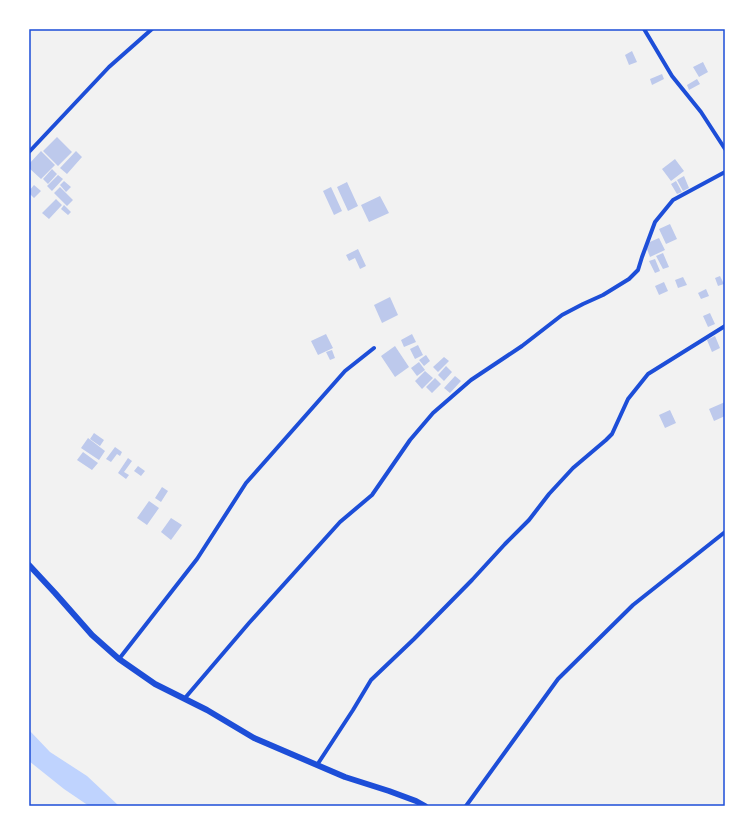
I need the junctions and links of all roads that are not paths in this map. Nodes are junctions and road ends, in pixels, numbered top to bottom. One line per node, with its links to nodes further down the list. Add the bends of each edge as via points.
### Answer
1 (152, 29): 4 (street, via 110,67)
2 (644, 29): 3 (street, via 672,76 701,112)
3 (725, 149)
4 (29, 152)
5 (725, 172): 11 (street, via 673,200 655,222 638,270 628,279 603,295 562,315 471,380 433,413 410,440 372,495 340,522)
6 (725, 326): 12 (street, via 648,374 628,399 612,434 573,468 529,520 472,580 371,680)
7 (374, 348): 10 (street, via 345,371 246,483 197,559)
8 (725, 532): 14 (street, via 633,605 558,679)
9 (29, 565): 10 (street, via 92,635)
10 (119, 659): 11 (street, via 155,684)
11 (184, 698): 12 (street, via 254,738)
12 (316, 765): 13 (street, via 345,777 390,790)
13 (425, 806)
14 (466, 806)

